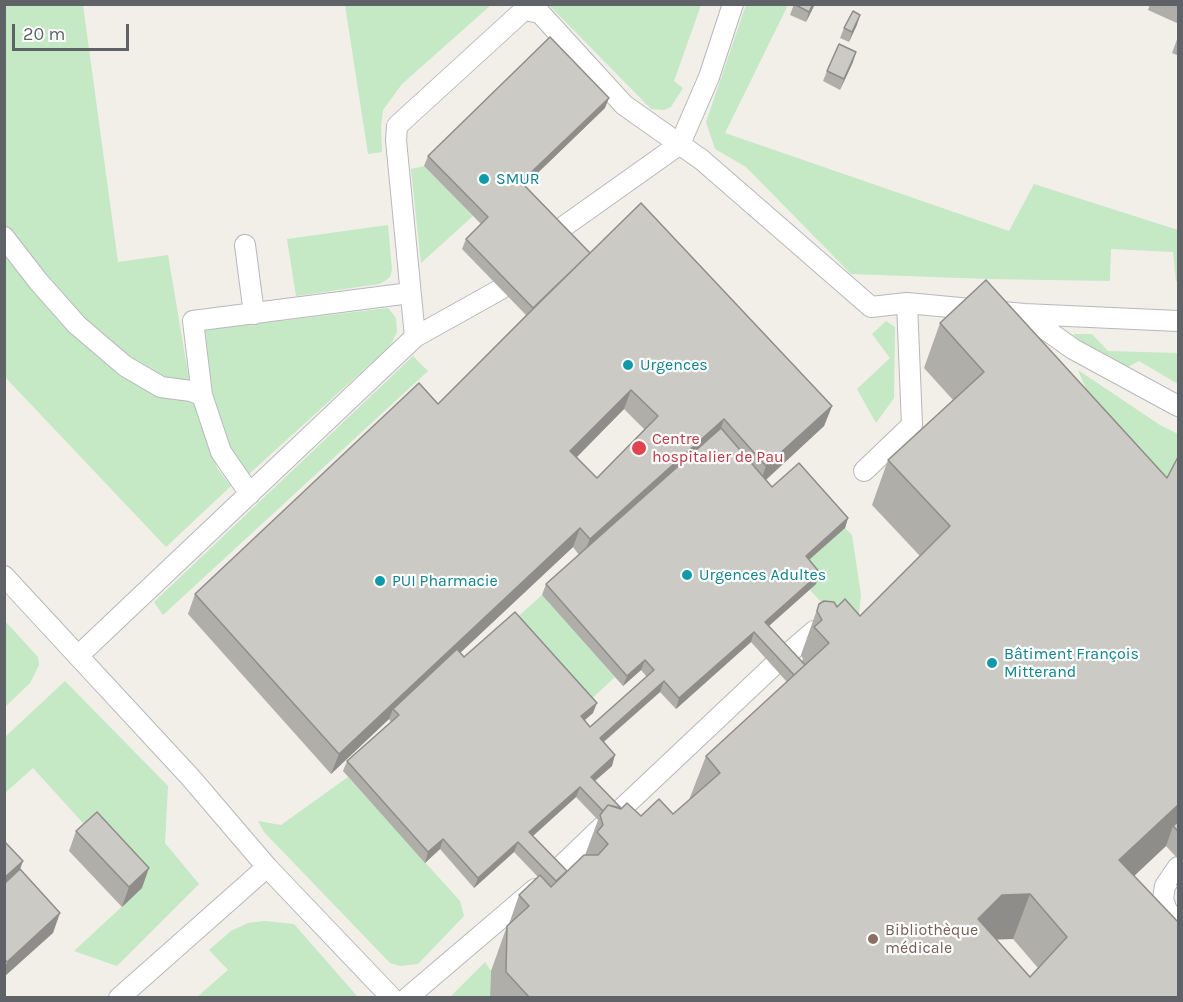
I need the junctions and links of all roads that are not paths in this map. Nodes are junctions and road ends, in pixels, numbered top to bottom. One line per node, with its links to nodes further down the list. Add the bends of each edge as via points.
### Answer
1 (733, 4): 2 (lane, via 705,87)
2 (680, 144): 3 (lane); 7 (lane, via 624,105 540,13 524,10 397,126); 8 (lane, via 871,307)
3 (556, 232)
4 (4, 237): 13 (lane, via 77,325 125,366 161,387)
5 (245, 245): 9 (lane)
6 (501, 289): 12 (lane)
7 (410, 293): 9 (lane); 12 (lane)
8 (907, 303): 10 (lane); 15 (lane, via 912,425)
9 (254, 314): 13 (lane, via 193,321)
10 (1024, 314): 11 (lane); 14 (lane, via 1073,349)
11 (1179, 321)
12 (415, 337): 16 (lane)
13 (201, 395): 16 (lane, via 221,452)
14 (1179, 406)
15 (864, 471)
16 (250, 494): 19 (lane)
17 (4, 576): 19 (lane)
18 (814, 631): 25 (lane, via 549,877)
19 (79, 656): 20 (lane)
20 (267, 867): 23 (lane); 24 (lane)
21 (1179, 867): 22 (lane, via 1165,886 1163,899 1167,911)
22 (1179, 922)
23 (119, 998)
24 (392, 998)
25 (407, 998)

